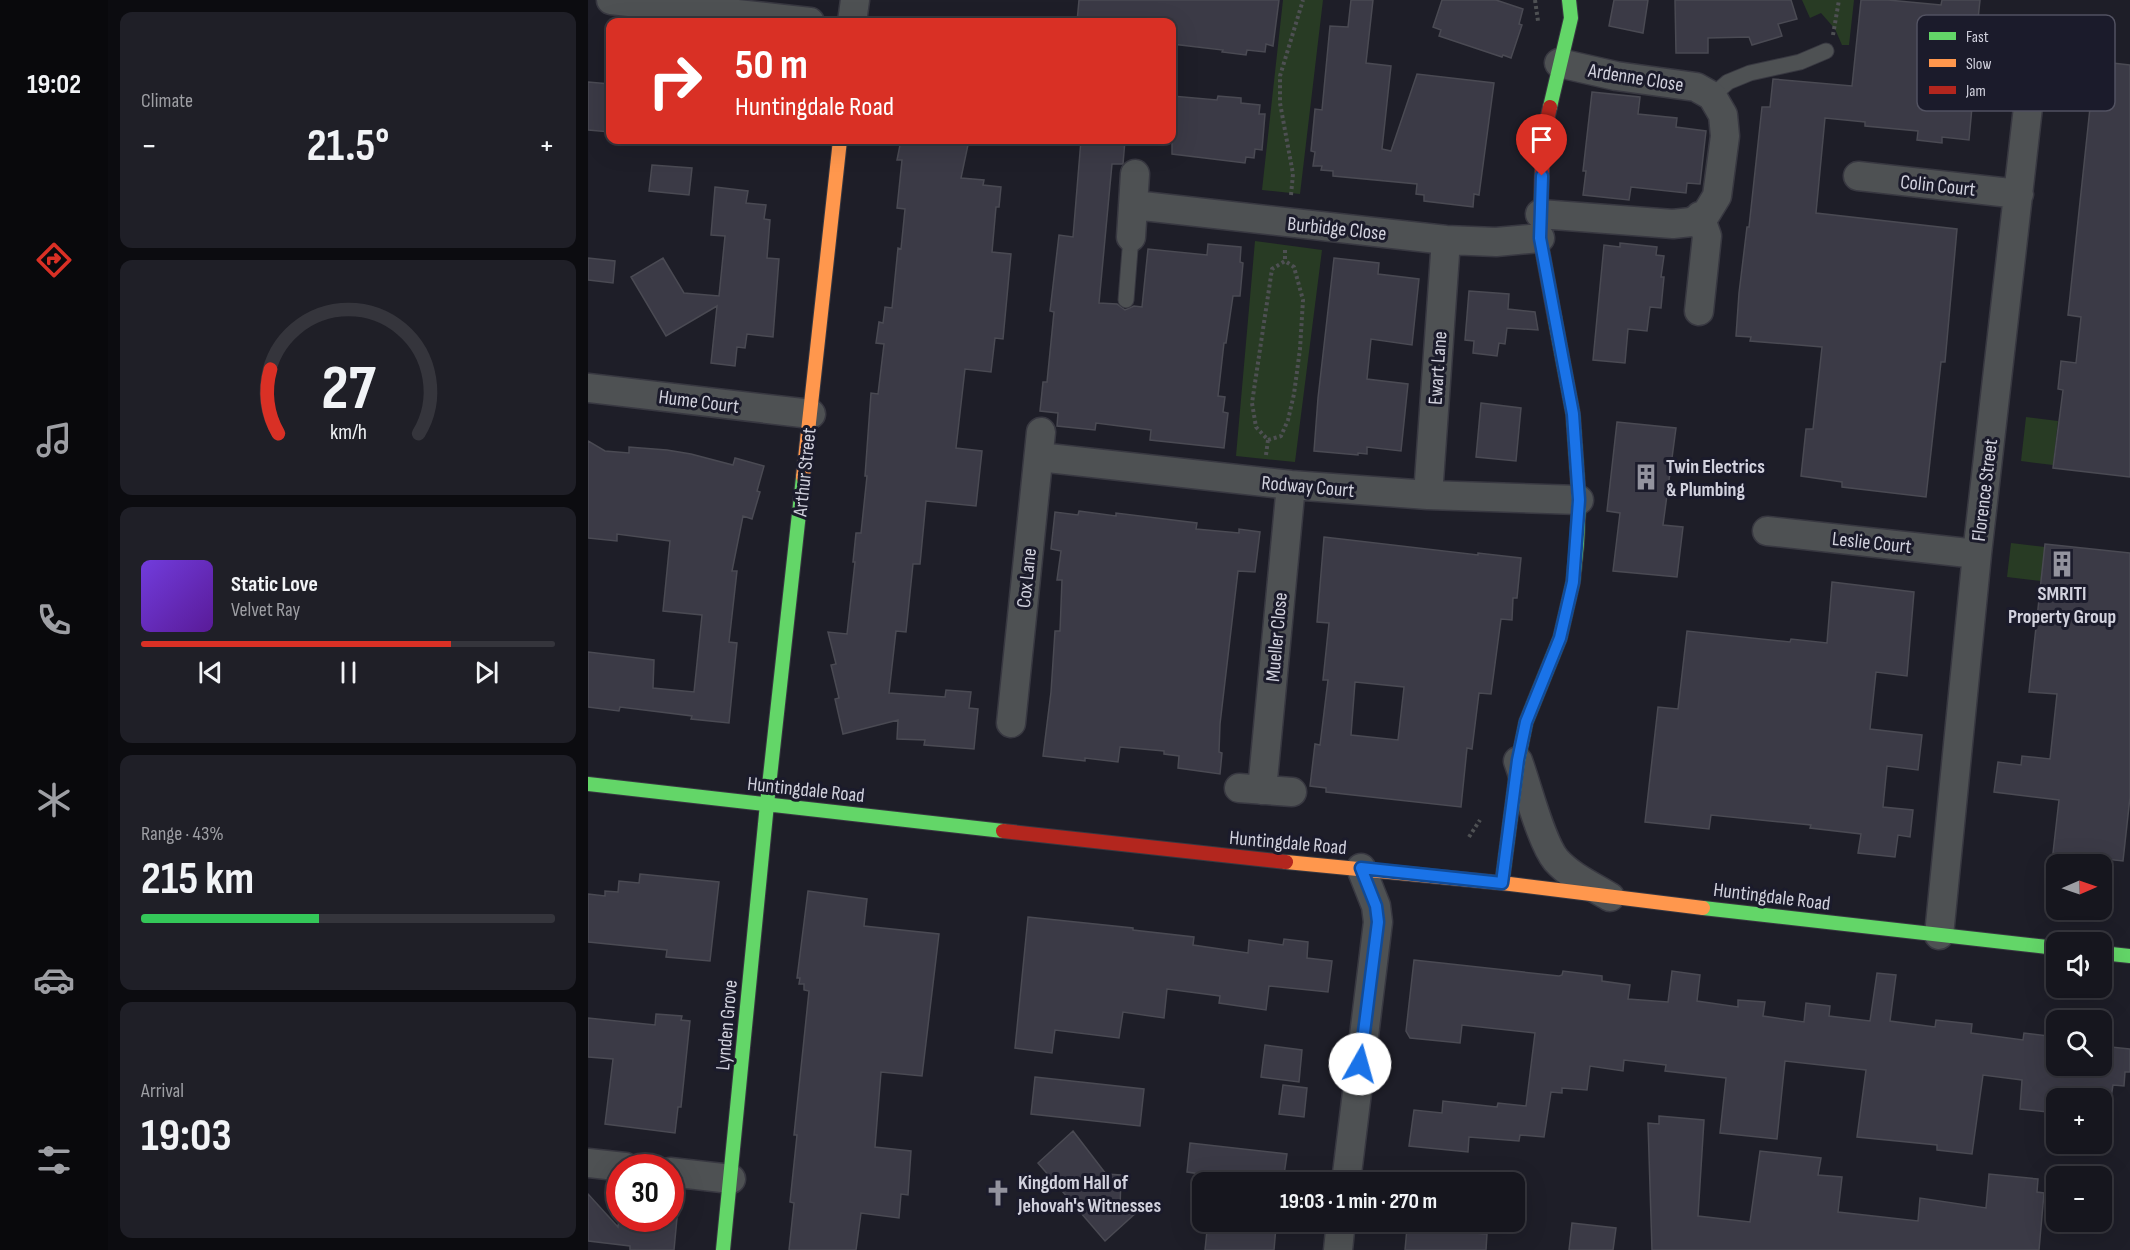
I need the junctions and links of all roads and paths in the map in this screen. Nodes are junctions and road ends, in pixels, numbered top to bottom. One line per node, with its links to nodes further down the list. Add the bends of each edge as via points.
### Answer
1 (611, 0): 6 (street)
2 (855, 0): 7 (street)
3 (1535, 0): 8 (path)
4 (1569, 0): 10 (street, via 1571,18)
5 (1839, 0): 9 (path, via 1835,29)
6 (774, 18)
7 (853, 18)
8 (1538, 24)
9 (1826, 51): 11 (lane, via 1728,82)
10 (1559, 63): 11 (street, Ardenne Close, via 1696,87); 19 (street, via 1543,137)
11 (1712, 96): 18 (street, via 1723,115 1725,136 1717,196)
12 (2028, 111): 16 (street, Florence Street)
13 (840, 144): 26 (street, Arthur Street)
14 (1136, 174): 17 (street)
15 (1858, 176): 16 (street, Colin Court)
16 (2019, 194): 33 (street, Florence Street)
17 (1134, 205): 20 (street); 21 (street, Burbidge Close)
18 (1701, 216): 19 (street, via 1691,222 1673,224); 24 (street, via 1707,236)
19 (1540, 226): 21 (street, Burbidge Close, via 1496,242); 31 (street, via 1573,414)
20 (1131, 237): 23 (lane)
21 (1446, 240): 30 (street, Ewart Lane)
22 (1285, 261): 27 (path, via 1294,267 1303,300 1300,349 1288,420 1281,436)
23 (1126, 300)
24 (1700, 311)
25 (588, 388): 26 (street, Hume Court)
26 (811, 414): 38 (street, Arthur Street)
27 (1268, 440)
28 (1040, 445): 29 (street, Rodway Court); 34 (street, Cox Lane)
29 (1291, 485): 30 (street, Rodway Court); 37 (street, Mueller Close, via 1250,789)
30 (1428, 495): 31 (street, Rodway Court)
31 (1579, 500): 35 (street, via 1573,582 1566,614 1526,722)
32 (1767, 531): 33 (street, Leslie Court)
33 (1977, 554): 44 (street, Florence Street)
34 (1011, 723)
35 (1518, 760): 42 (street); 43 (street, via 1546,842 1556,859)
36 (588, 784): 38 (street, Huntingdale Road)
37 (1292, 792)
38 (766, 804): 41 (street, Huntingdale Road); 52 (street, Lynden Grove)
39 (1482, 810): 40 (path)
40 (1468, 837)
41 (1361, 868): 42 (street, Huntingdale Road); 50 (street, via 1378,922)
42 (1502, 883): 43 (street, Huntingdale Road)
43 (1610, 897): 44 (street, Huntingdale Road)
44 (1939, 935): 45 (street, Huntingdale Road)
45 (2046, 947)
46 (2112, 954): 47 (street)
47 (2130, 956)
48 (588, 1163): 49 (street)
49 (606, 1165)
50 (1347, 1172)
51 (684, 1174): 52 (street)
52 (731, 1179): 54 (street, Lynden Grove)
53 (1340, 1232): 55 (street)
54 (723, 1250)
55 (1338, 1250)

